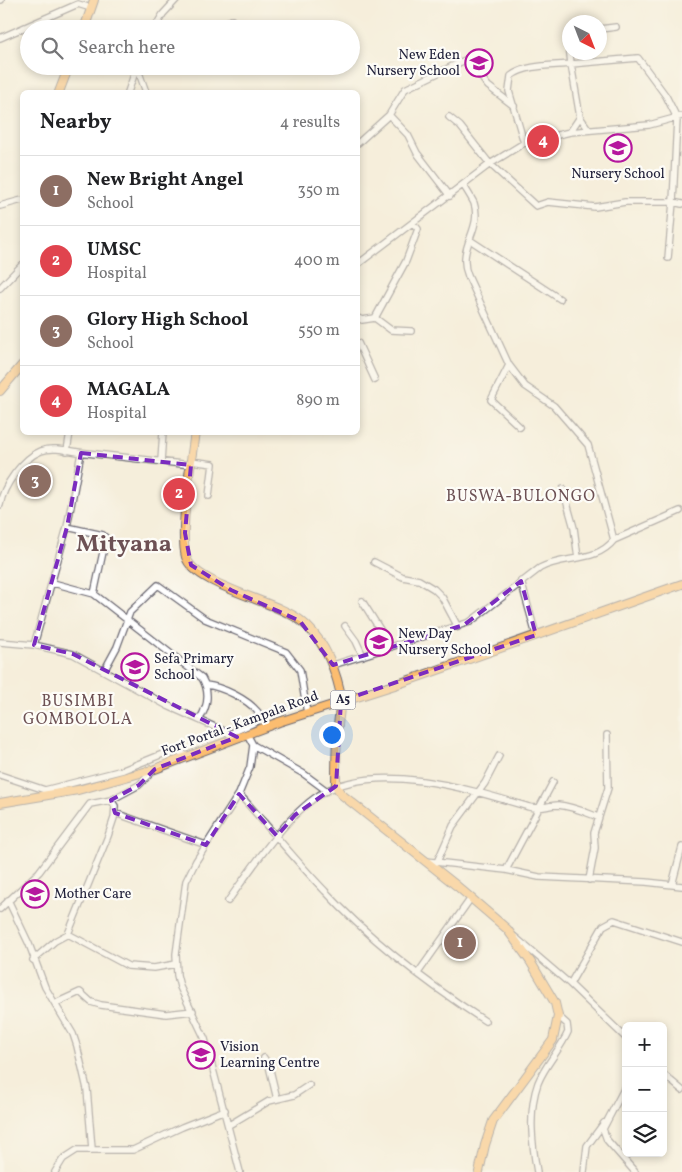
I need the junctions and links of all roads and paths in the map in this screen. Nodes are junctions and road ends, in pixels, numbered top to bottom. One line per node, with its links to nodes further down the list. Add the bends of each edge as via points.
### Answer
1 (173, 1): 6 (street)
2 (77, 2): 3 (street); 4 (street)
3 (93, 4): 5 (main road)
4 (38, 20)
5 (87, 20)
6 (160, 20)
7 (616, 27): 8 (street)
8 (607, 28)
9 (20, 29): 10 (street)
10 (0, 38)
11 (571, 60): 12 (street)
12 (571, 64): 19 (street, via 517,71 509,82); 22 (street); 23 (street, via 638,58)
13 (65, 75): 16 (main road)
14 (134, 75): 17 (street)
15 (140, 75): 18 (street)
16 (59, 90)
17 (129, 90)
18 (145, 90)
19 (514, 106): 20 (street, via 488,86 467,59 406,90); 27 (street)
20 (389, 115): 26 (street); 30 (street, via 408,135 417,153)
21 (449, 117): 28 (street)
22 (580, 117): 24 (street); 25 (street)
23 (680, 117): 24 (street, via 649,125); 32 (street)
24 (589, 130): 25 (street)
25 (570, 132): 27 (street)
26 (360, 141)
27 (524, 143): 28 (street)
28 (490, 164): 29 (street); 32 (street, via 536,206 548,202 595,208 625,202)
29 (464, 186): 30 (street); 36 (street, via 474,203 476,215)
30 (450, 196): 35 (street)
31 (20, 201): 34 (street)
32 (673, 202): 33 (street); 37 (street)
33 (682, 204)
34 (0, 206)
35 (413, 223): 38 (street); 42 (street, via 418,229 406,261)
36 (470, 240): 41 (street); 46 (street, via 463,264)
37 (668, 258)
38 (360, 260)
39 (20, 267): 40 (street)
40 (0, 288)
41 (560, 299)
42 (375, 318): 43 (street); 44 (street, via 391,330)
43 (360, 319)
44 (411, 331)
45 (360, 347): 48 (street)
46 (509, 365): 50 (street, via 491,400); 63 (street, via 525,386 554,406 588,445)
47 (20, 367): 49 (main road)
48 (376, 380)
49 (0, 391)
50 (520, 427)
51 (70, 435): 54 (street)
52 (163, 435): 56 (street)
53 (195, 435): 57 (main road)
54 (67, 451): 55 (street); 60 (street, via 42,451 32,456 6,487)
55 (81, 453): 56 (street); 62 (street)
56 (161, 461): 57 (street)
57 (191, 463): 59 (street, via 212,464); 79 (main road, via 186,558 199,573 231,590 285,611 300,621 313,634)
58 (563, 489): 64 (street)
59 (209, 496)
60 (0, 505)
61 (680, 511): 63 (street)
62 (67, 527): 67 (street); 69 (street, via 106,538)
63 (614, 540): 64 (street, via 595,554)
64 (578, 558): 66 (street, via 546,565)
65 (374, 562): 73 (street, via 434,588)
66 (521, 581): 73 (street, via 470,622); 74 (street)
67 (52, 583): 69 (street); 76 (street)
68 (682, 584): 74 (main road, Fort Portal - Kampala Road / A5)
69 (94, 594): 71 (street)
70 (362, 602): 77 (street)
71 (129, 620): 80 (street); 81 (street, via 202,678); 83 (street, via 130,612 158,585 205,620 286,652 300,670)
72 (345, 626): 78 (street)
73 (458, 627): 77 (street)
74 (536, 635): 82 (main road, Fort Portal - Kampala Road / A5)
75 (0, 642): 76 (street)
76 (34, 645): 80 (street, via 73,654)
77 (391, 647): 78 (street)
78 (363, 656): 79 (street)
79 (332, 665): 82 (main road)
80 (104, 670): 84 (street)
81 (206, 685): 84 (street, via 208,695); 87 (street, via 251,704 258,712 256,722)
82 (341, 701): 83 (main road, Fort Portal - Kampala Road / A5); 94 (main road)
83 (307, 713): 85 (main road, Fort Portal - Kampala Road / A5)
84 (199, 720): 87 (street)
85 (247, 734): 87 (main road, Fort Portal - Kampala Road / A5); 88 (street)
86 (607, 735): 102 (street, via 608,788)
87 (233, 736): 89 (main road, Fort Portal - Kampala Road / A5)
88 (253, 744): 95 (street); 97 (street, via 250,767)
89 (187, 756): 91 (main road, Fort Portal - Kampala Road / A5); 92 (street, via 170,751 123,770 45,790)
90 (498, 756): 96 (street)
91 (155, 769): 98 (street, via 138,785); 99 (main road, Fort Portal - Kampala Road / A5, via 78,790)
92 (0, 775)
93 (553, 782): 100 (street)
94 (336, 786): 95 (street); 96 (street, via 398,777); 106 (main road, via 347,800)
95 (326, 791): 103 (street, via 295,815)
96 (477, 793): 100 (street); 107 (street, via 453,826)
97 (239, 794): 103 (street); 104 (street)
98 (112, 800): 101 (street); 113 (street, via 90,804 39,872)
99 (0, 803)
100 (538, 808): 102 (street, via 560,805); 108 (street)
101 (115, 813): 104 (street); 117 (street)
102 (598, 817): 109 (street)
103 (277, 836): 114 (street); 121 (street, via 325,892 367,932)
104 (206, 845): 120 (street, via 186,881)
105 (682, 846): 110 (street)
106 (424, 861): 107 (street); 112 (main road)
107 (437, 862): 108 (street)
108 (506, 870): 109 (street, via 539,877)
109 (589, 880): 110 (street)
110 (672, 885): 111 (street)
111 (682, 886)
112 (471, 898): 116 (main road); 121 (street)
113 (8, 900): 115 (street); 119 (street)
114 (228, 901)
115 (0, 907)
116 (507, 930): 122 (street); 125 (main road, via 545,985)
117 (68, 934): 119 (street); 120 (street, via 128,966 154,968)
118 (682, 942): 122 (street, via 614,920 608,922)
119 (33, 960): 123 (street)
120 (176, 964): 124 (street, via 180,987)
121 (418, 973): 126 (street)
122 (570, 984): 127 (street)
123 (56, 1003): 124 (street, via 80,992 91,1002 101,1005 166,1014); 137 (street, via 73,1034 79,1055 90,1109)
124 (193, 1011): 134 (street, via 205,1039)
125 (558, 1016): 140 (main road, via 553,1040 493,1121); 141 (street, via 567,1024 568,1032 538,1082 532,1123)
126 (485, 1021)
127 (622, 1034)
128 (264, 1058): 133 (street, via 270,1066)
129 (667, 1077): 131 (street)
130 (308, 1085): 133 (street, via 294,1095)
131 (682, 1090)
132 (622, 1092): 135 (street)
133 (277, 1099): 136 (street)
134 (225, 1110): 136 (street); 137 (street, via 133,1150)
135 (607, 1120): 142 (street, via 586,1146); 143 (street, via 604,1134)
136 (229, 1125): 139 (street)
137 (92, 1149): 138 (street, via 70,1153)
138 (55, 1172)
139 (240, 1172)
140 (479, 1172)
141 (538, 1172)
142 (584, 1172)
143 (635, 1172)

